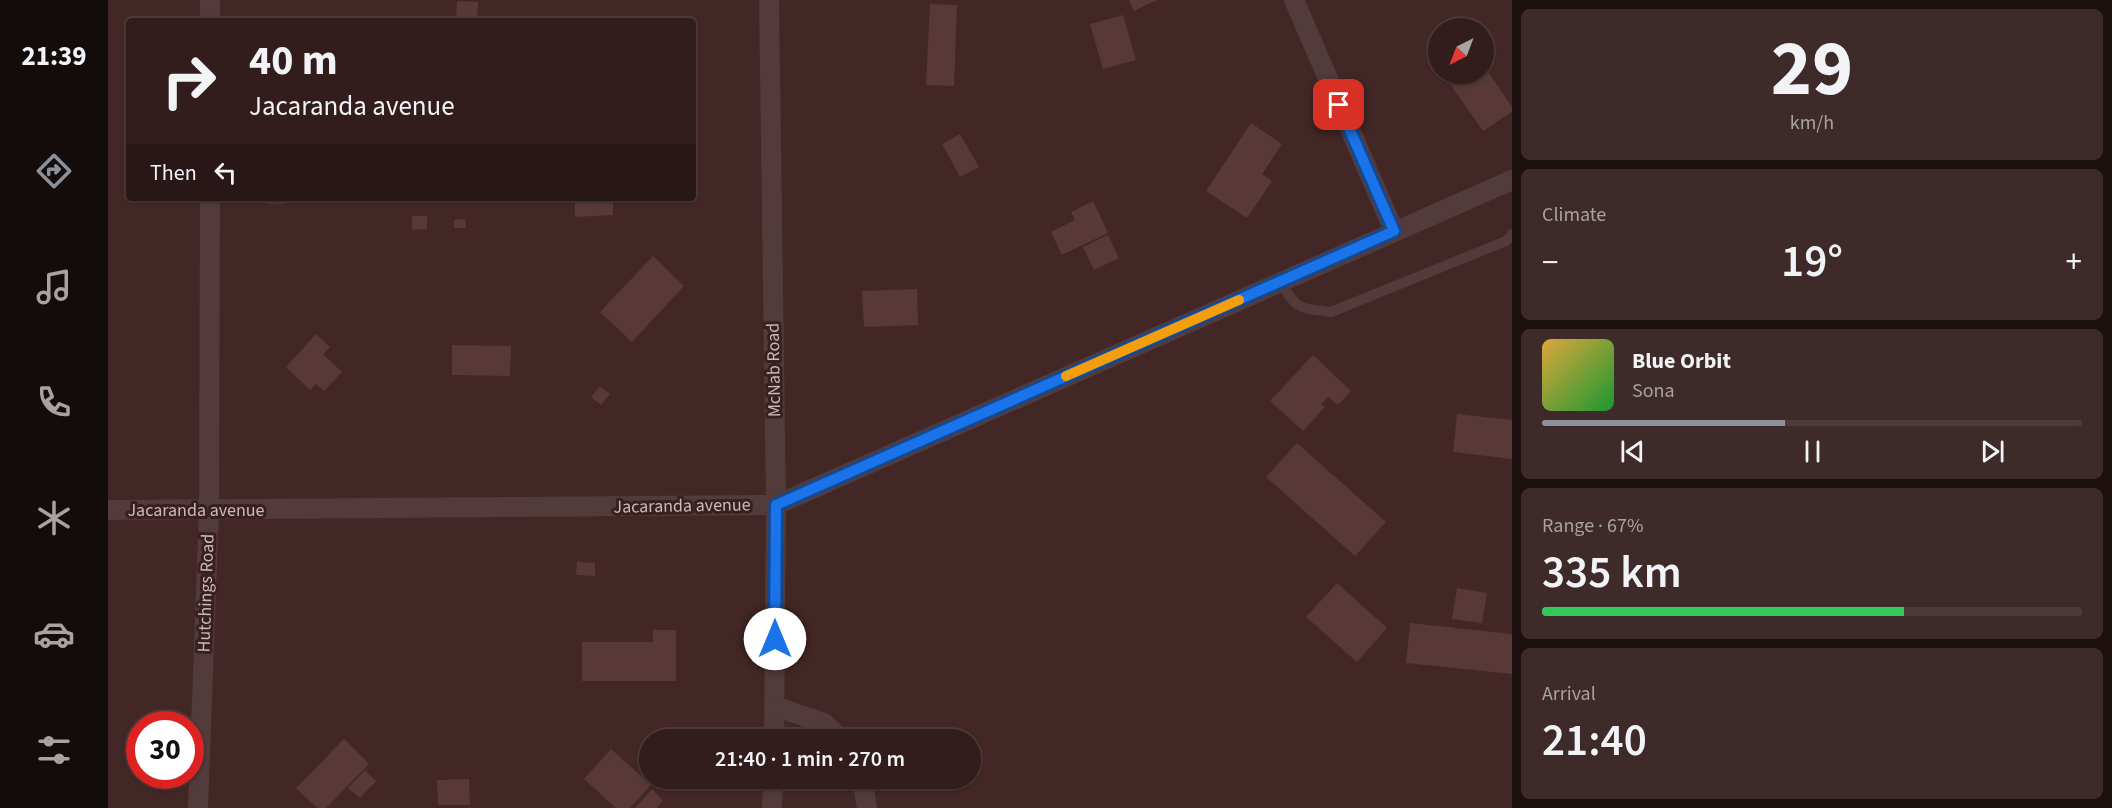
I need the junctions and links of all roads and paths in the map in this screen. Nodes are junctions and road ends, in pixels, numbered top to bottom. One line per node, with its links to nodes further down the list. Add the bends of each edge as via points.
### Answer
1 (210, 0): 4 (street)
2 (769, 0): 10 (street, McNab Road)
3 (1294, 0): 7 (street)
4 (210, 18)
5 (1512, 180): 7 (street, Jacaranda avenue)
6 (210, 201): 12 (street, Hutchings Road)
7 (1394, 231): 9 (street, Jacaranda avenue)
8 (1512, 234): 9 (lane, via 1506,241 1331,312 1294,303)
9 (1280, 282): 10 (street, Jacaranda avenue)
10 (776, 505): 12 (street, Jacaranda avenue); 13 (street, McNab Road)
11 (108, 510): 12 (street, Jacaranda avenue)
12 (210, 510): 18 (street, Hutchings Road)
13 (774, 706): 14 (street, McNab Road); 15 (street, via 824,723)
14 (774, 729)
15 (830, 729)
16 (773, 789): 19 (street)
17 (864, 789): 20 (street)
18 (198, 808)
19 (772, 808)
20 (867, 808)

